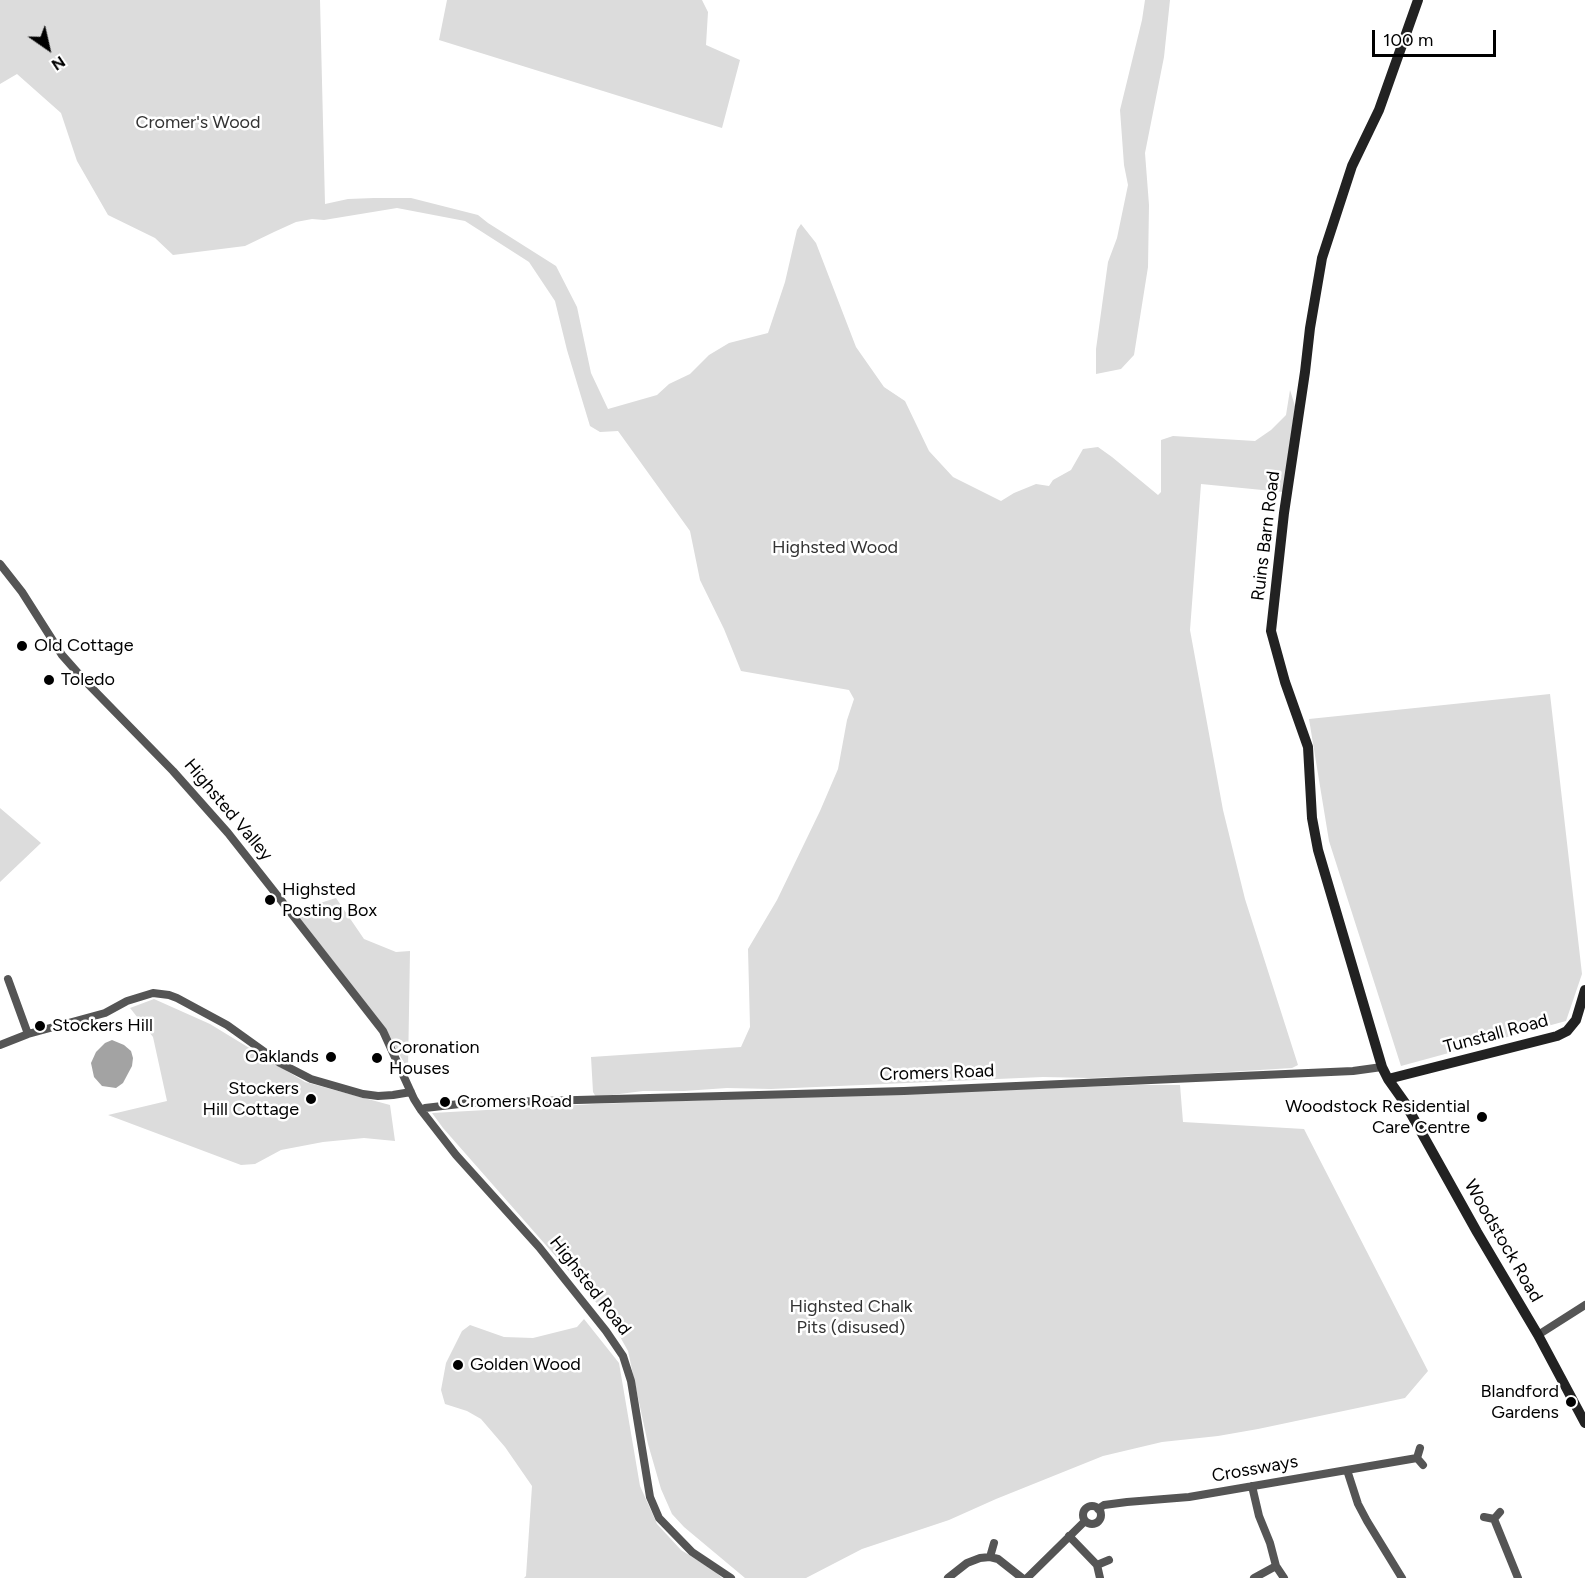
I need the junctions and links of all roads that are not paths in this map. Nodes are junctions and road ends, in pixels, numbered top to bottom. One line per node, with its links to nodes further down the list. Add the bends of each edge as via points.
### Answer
1 (1418, 0): 7 (street, Ruins Barn Road, via 1379,110 1352,166 1322,258 1284,513 1271,631 1308,747 1318,850)
2 (0, 564): 9 (street, Highsted Valley, via 62,655 228,833 366,1008 383,1031)
3 (8, 979): 5 (street)
4 (1585, 990): 8 (street, Tunstall Road, via 1576,1020 1557,1036)
5 (28, 1034): 6 (street); 9 (street, via 105,1013 153,993 169,995 227,1025 310,1079 378,1096)
6 (0, 1045)
7 (1382, 1067): 8 (street, Ruins Barn Road); 10 (street, Cromers Road, via 904,1091 468,1103)
8 (1388, 1079): 12 (street, Woodstock Road)
9 (411, 1092): 10 (street, Highsted Road)
10 (421, 1110): 24 (street, Highsted Road, via 539,1247 623,1356 631,1381 650,1497 659,1518 692,1552)
11 (1585, 1305): 12 (street)
12 (1538, 1335): 13 (street, Woodstock Road)
13 (1585, 1423)
14 (1420, 1448): 15 (street, Crossways, via 1420,1461)
15 (1347, 1470): 16 (street, Crossways); 31 (street, via 1358,1504)
16 (1252, 1486): 18 (street, Crossways, via 1104,1505 1098,1509 1091,1506 1083,1511 1084,1521); 23 (street)
17 (1484, 1518): 32 (street, via 1497,1515)
18 (1069, 1536): 22 (street); 27 (street, Crossways)
19 (994, 1543): 20 (street)
20 (990, 1557): 25 (street, via 967,1563); 26 (street, via 999,1559)
21 (1109, 1560): 22 (street)
22 (1097, 1565): 28 (street)
23 (1276, 1566): 29 (street); 30 (street)
24 (731, 1578)
25 (948, 1578)
26 (1022, 1578)
27 (1027, 1578)
28 (1100, 1578)
29 (1254, 1578)
30 (1284, 1578)
31 (1402, 1578)
32 (1518, 1578)

